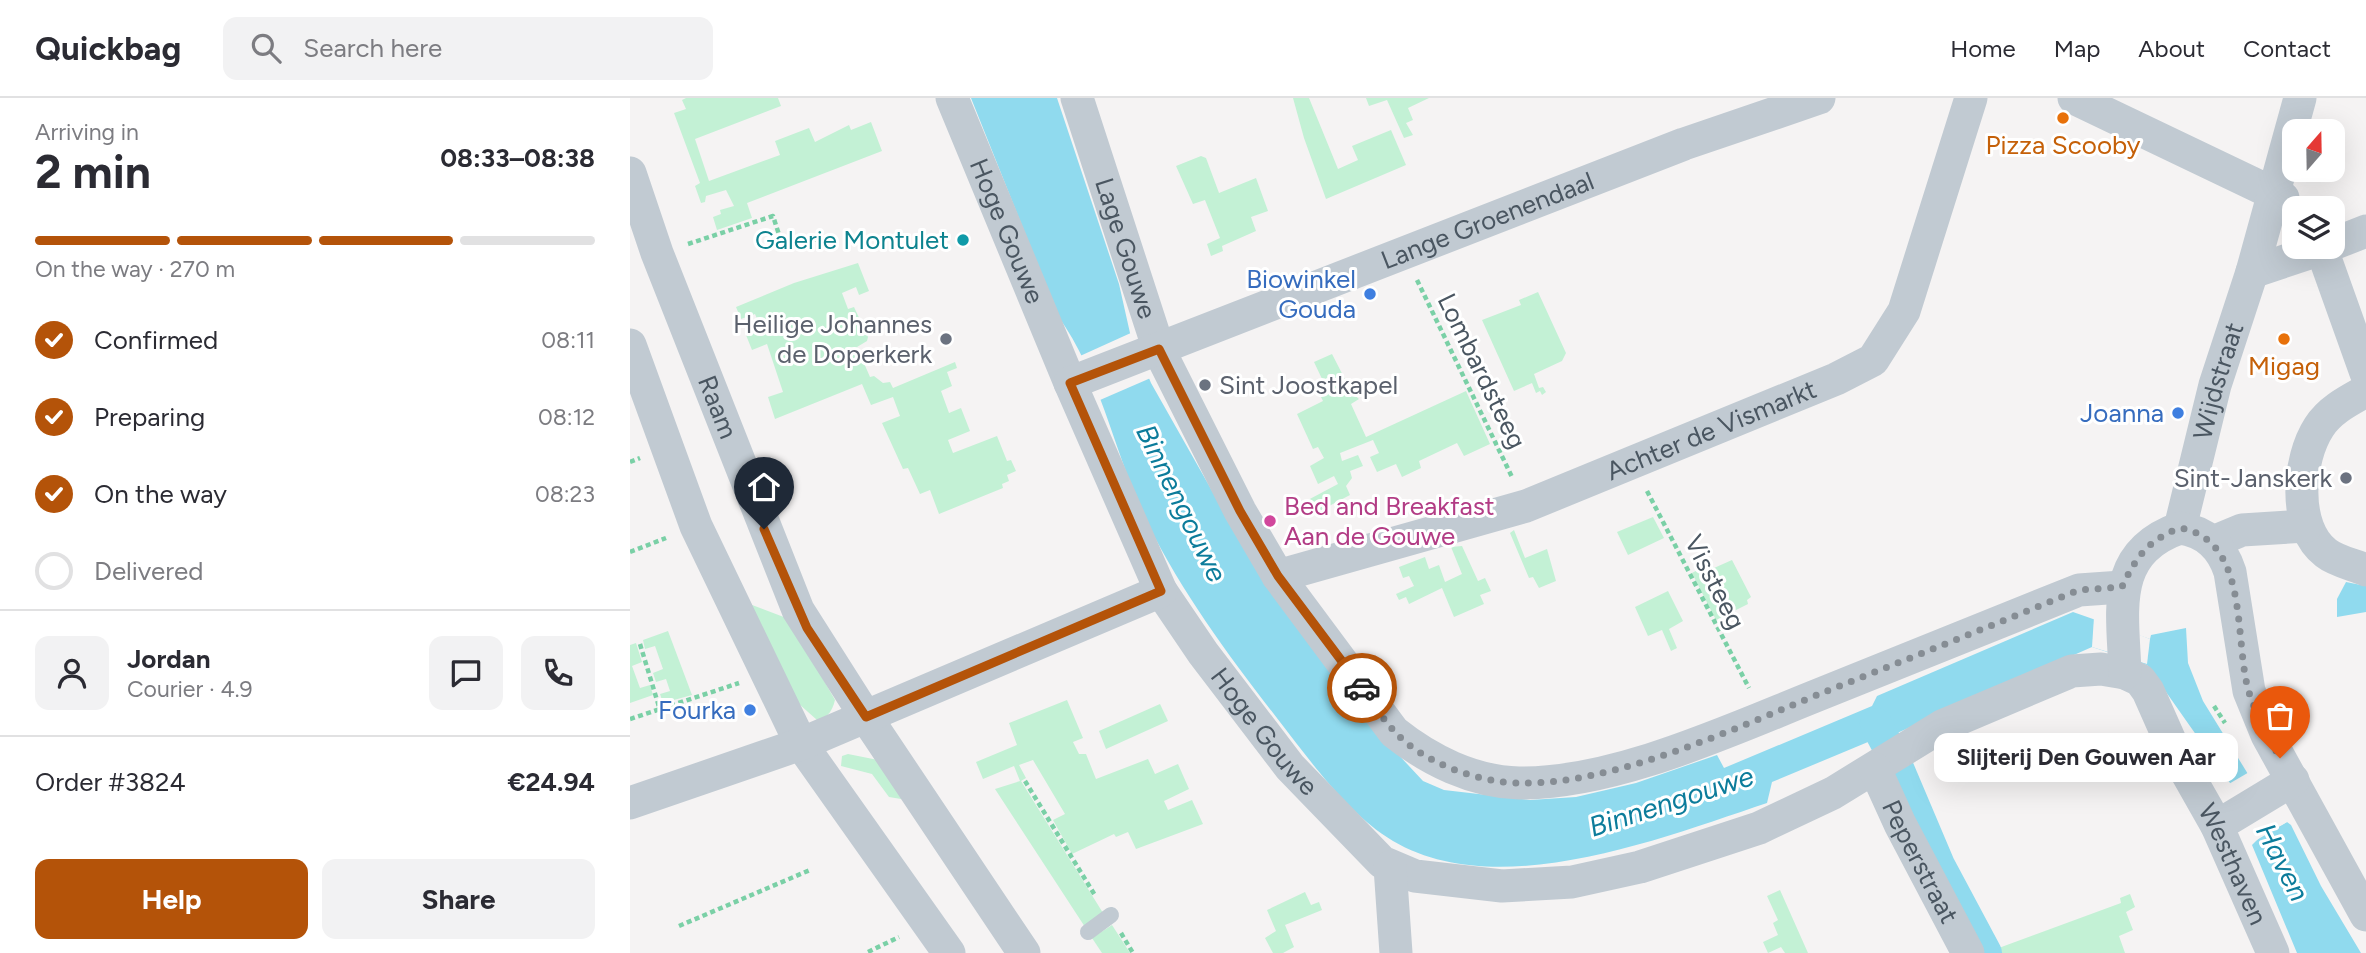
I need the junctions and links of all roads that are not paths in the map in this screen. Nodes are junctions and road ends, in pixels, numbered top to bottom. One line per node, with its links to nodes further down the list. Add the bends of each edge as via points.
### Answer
1 (952, 98): 17 (street, Hoge Gouwe)
2 (1077, 98): 15 (street, Lage Gouwe)
3 (1819, 98): 15 (street, Lange Groenendaal, via 1684,144)
4 (1971, 98): 23 (street, Achter de Vismarkt, via 1904,311 1873,360 1526,506)
5 (2074, 98): 8 (street)
6 (2300, 98): 8 (street, Wijdstraat)
7 (630, 173): 27 (street, Raam, via 783,579 807,628)
8 (2277, 196): 13 (street, Wijdstraat)
9 (2366, 231): 10 (street)
10 (2345, 239)
11 (2290, 259): 13 (street)
12 (2330, 259): 16 (street)
13 (2252, 272): 20 (street, Wijdstraat, via 2216,385)
14 (630, 345): 28 (street, via 696,526)
15 (1151, 352): 17 (street, Lange Groenendaal); 23 (street, Lage Gouwe)
16 (2366, 373)
17 (1080, 380): 25 (street, Hoge Gouwe)
18 (2366, 391): 19 (street, via 2339,406 2320,425 2307,449 2303,481)
19 (2306, 526): 21 (street, via 2242,530); 22 (street, via 2326,553)
20 (2180, 528): 21 (street); 24 (street, via 2150,542 2134,561)
21 (2213, 542): 30 (street, via 2230,572 2249,691)
22 (2366, 570)
23 (1278, 576): 24 (street, Lage Gouwe, via 1394,732 1444,765 1518,783 1611,772 1764,717 2079,590)
24 (2122, 587): 26 (street)
25 (1161, 591): 27 (street); 33 (street, Hoge Gouwe, via 1290,767 1340,822)
26 (2124, 653): 29 (street, Hoge Gouwe, via 1942,726); 32 (street, Westhaven, via 2148,691 2175,752)
27 (866, 717): 28 (street); 38 (street, Raam)
28 (801, 744): 31 (street); 37 (street)
29 (1888, 759): 33 (street, Hoge Gouwe, via 1825,797 1759,828 1640,867 1572,882 1457,883); 40 (street, Peperstraat, via 1899,824)
30 (2281, 786): 32 (street); 34 (street)
31 (630, 803)
32 (2227, 819): 41 (street, Westhaven)
33 (1390, 867): 39 (street)
34 (2366, 915)
35 (1110, 916): 36 (lane)
36 (1088, 932)
37 (949, 953)
38 (1024, 953)
39 (1396, 953)
40 (1968, 953)
41 (2273, 953)

